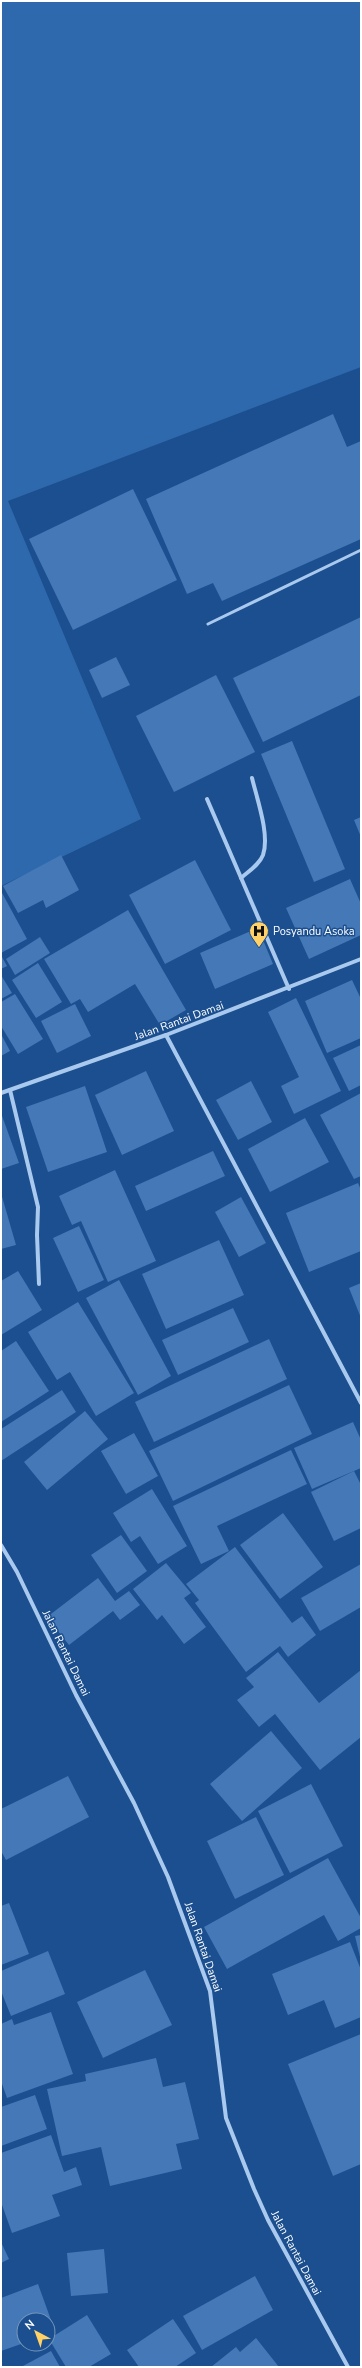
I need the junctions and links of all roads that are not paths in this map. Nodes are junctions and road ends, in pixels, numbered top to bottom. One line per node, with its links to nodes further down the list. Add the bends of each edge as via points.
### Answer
1 (361, 550): 2 (lane)
2 (208, 624)
3 (252, 778): 5 (street, via 266,840 262,856 256,866)
4 (207, 799): 5 (street)
5 (241, 878): 7 (street)
6 (361, 959): 7 (street, Jalan Rantai Damai)
7 (289, 989): 8 (street, Jalan Rantai Damai)
8 (166, 1036): 9 (street, Jalan Rantai Damai); 12 (street)
9 (10, 1090): 10 (street, Jalan Rantai Damai); 11 (street, via 38,1206)
10 (1, 1093)
11 (39, 1284)
12 (361, 1403)
13 (1, 1545): 14 (street, Jalan Rantai Damai, via 17,1572 76,1695 134,1803 168,1877 210,1991 226,2118 268,2220)
14 (348, 2367)

